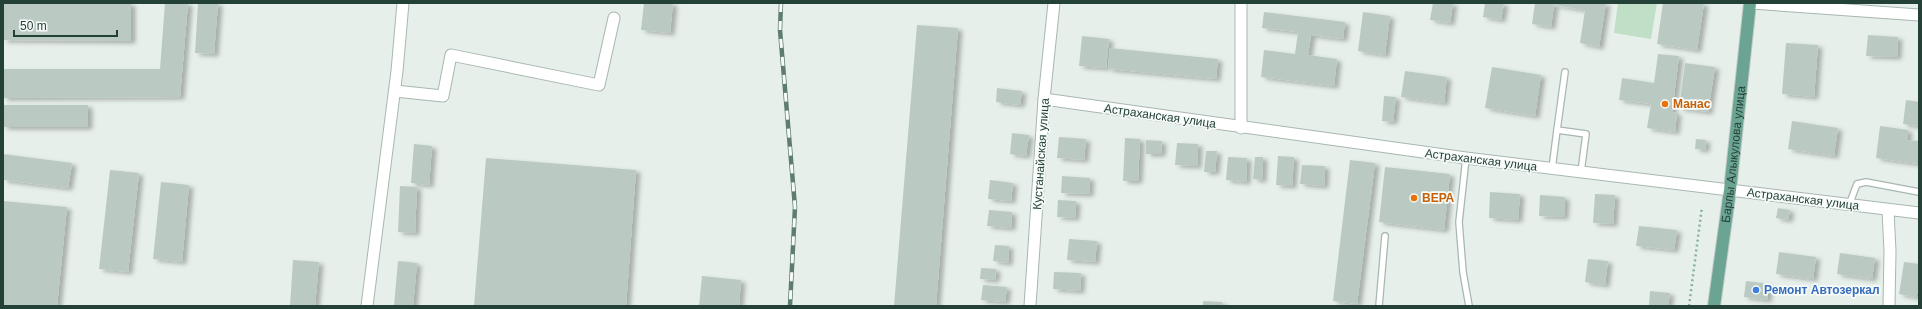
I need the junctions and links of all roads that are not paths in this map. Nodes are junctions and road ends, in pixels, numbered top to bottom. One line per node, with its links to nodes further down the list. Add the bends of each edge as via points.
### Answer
1 (402, 3): 8 (street)
2 (1054, 3): 9 (street, Кустанайская улица)
3 (1241, 3): 10 (street)
4 (1750, 3): 5 (street); 15 (main road, Барпы Алыкулова улица)
5 (1919, 15)
6 (614, 18): 8 (street, via 599,85 451,55 443,96)
7 (1565, 72): 11 (lane)
8 (395, 91): 21 (street)
9 (1044, 99): 10 (street, Астраханская улица); 22 (street, Кустанайская улица)
10 (1241, 128): 12 (street, Астраханская улица)
11 (1557, 130): 13 (lane); 14 (lane, via 1586,134)
12 (1466, 158): 13 (street, Астраханская улица); 24 (lane, via 1459,222)
13 (1552, 169): 14 (street, Астраханская улица)
14 (1581, 172): 15 (street, Астраханская улица)
15 (1730, 190): 17 (street, Астраханская улица); 25 (main road, Барпы Алыкулова улица)
16 (1919, 192): 17 (lane, via 1866,182 1857,184)
17 (1849, 205): 18 (street, Астраханская улица)
18 (1888, 210): 19 (street, Астраханская улица); 26 (street)
19 (1919, 213)
20 (1385, 236): 23 (lane)
21 (367, 306)
22 (1030, 306)
23 (1379, 306)
24 (1469, 306)
25 (1714, 306)
26 (1889, 306)

